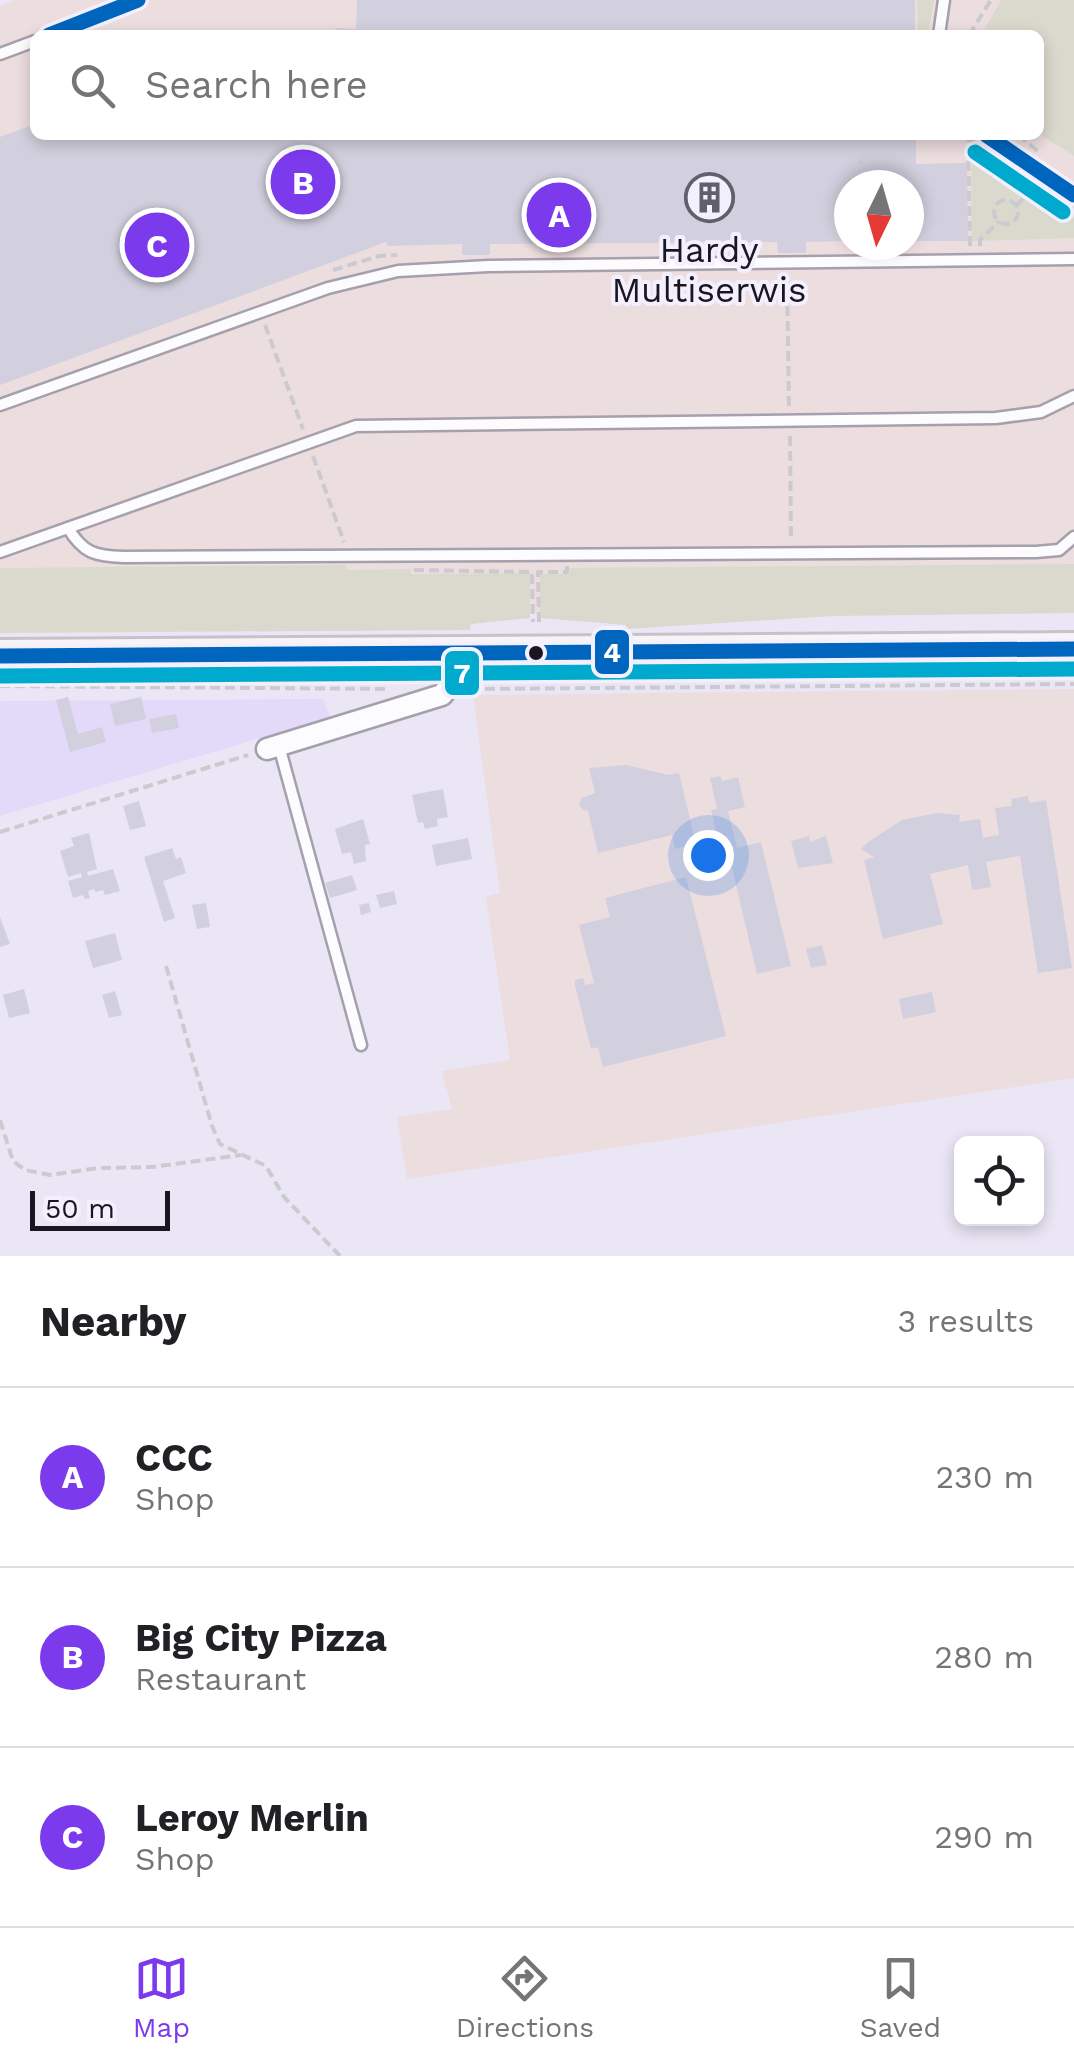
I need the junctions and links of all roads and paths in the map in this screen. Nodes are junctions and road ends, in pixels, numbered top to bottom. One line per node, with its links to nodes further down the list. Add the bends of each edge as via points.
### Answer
1 (138, 0): 4 (lane)
2 (944, 0): 5 (lane)
3 (991, 0): 6 (path)
4 (62, 30)
5 (940, 30)
6 (972, 30)
7 (30, 42): 8 (lane)
8 (0, 54)
9 (993, 140): 12 (lane)
10 (975, 142): 15 (path, via 968,140)
11 (1040, 184): 13 (path)
12 (1074, 195)
13 (1016, 206): 14 (path, via 1014,220); 14 (path, via 998,203)
14 (999, 222): 16 (path)
15 (970, 246)
16 (980, 246)
17 (1074, 258): 19 (lane, via 398,270 328,288)
18 (1074, 396): 20 (lane, via 1040,412 996,418 356,426)
19 (0, 405)
20 (68, 528): 21 (lane, via 78,545 123,557 1036,552 1059,550); 22 (lane)
21 (1074, 536)
22 (0, 552)
23 (413, 566): 24 (path, via 414,572 532,572 536,622 538,572)
24 (567, 572)
25 (1013, 648): 26 (main road); 27 (main road); 29 (lane)
26 (1074, 649)
27 (453, 652): 28 (main road); 33 (street)
28 (0, 656)
29 (1074, 660)
30 (1074, 684): 33 (path)
31 (0, 686): 32 (path)
32 (407, 689)
33 (449, 690): 34 (street)
34 (273, 748): 35 (path); 37 (lane)
35 (0, 832)
36 (166, 966): 39 (path, via 212,1126 220,1144)
37 (361, 1046)
38 (0, 1120): 39 (path, via 13,1161 50,1174)
39 (241, 1155): 40 (path, via 266,1166 284,1197)
40 (340, 1256)

